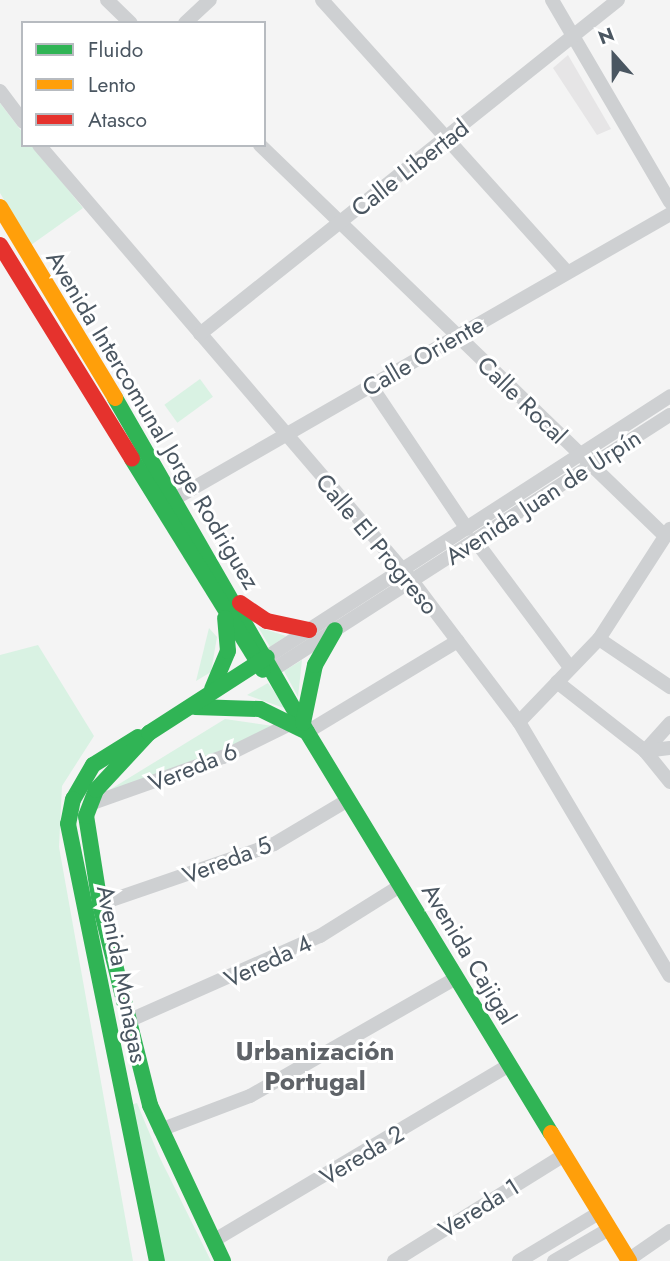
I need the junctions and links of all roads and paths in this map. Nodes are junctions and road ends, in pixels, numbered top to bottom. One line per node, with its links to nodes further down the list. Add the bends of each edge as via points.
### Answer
1 (107, 0): 6 (street)
2 (210, 0): 7 (street)
3 (322, 0): 11 (street)
4 (552, 0): 8 (street)
5 (618, 0): 8 (street, Calle Libertad)
6 (129, 21)
7 (187, 21)
8 (574, 36): 11 (street, Calle Libertad); 14 (street)
9 (0, 90): 10 (street)
10 (21, 119)
11 (449, 139): 17 (street, Calle Libertad); 19 (street)
12 (262, 147): 17 (street, Calle Rocal)
13 (46, 148): 20 (street, Calle El Progreso)
14 (670, 202)
15 (0, 207): 27 (main road, Avenida Intercomunal Jorge Rodriguez)
16 (670, 214): 19 (street, Calle Oriente)
17 (341, 222): 20 (street, Calle Libertad); 21 (street, Calle Rocal)
18 (0, 245): 31 (main road, Avenida Intercomunal Jorge Rodriguez)
19 (567, 272): 21 (street, Calle Oriente)
20 (200, 334): 25 (street, Calle El Progreso)
21 (456, 337): 22 (street, Calle Oriente); 26 (street, Calle Rocal)
22 (371, 386): 25 (street, Calle Oriente); 29 (street)
23 (670, 396): 26 (street, Avenida Juan de Urpín)
24 (670, 415): 26 (street, Avenida Juan de Urpín)
25 (284, 436): 27 (street, Calle Oriente); 30 (street, Calle El Progreso)
26 (585, 461): 28 (street, Calle Rocal); 29 (street, Avenida Juan de Urpín)
27 (176, 498): 31 (main road, Avenida Intercomunal Jorge Rodriguez)
28 (667, 533): 34 (street)
29 (471, 534): 30 (street, Avenida Juan de Urpín); 37 (street)
30 (408, 577): 32 (street, Avenida Juan de Urpín); 33 (street, Avenida Juan de Urpín); 35 (street, Calle El Progreso)
31 (224, 598): 32 (main road, via 267,621); 36 (main road, Avenida Intercomunal Jorge Rodriguez); 40 (main road, via 228,651)
32 (309, 630): 36 (street, Avenida Juan de Urpín)
33 (335, 630): 36 (street, Avenida Juan de Urpín); 44 (main road, via 316,665)
34 (599, 639): 37 (street); 39 (street)
35 (458, 641): 42 (street, Calle El Progreso); 44 (street, Vereda 6)
36 (266, 663): 40 (main road, Avenida Monagas); 44 (main road, Avenida Cajigal)
37 (569, 666): 38 (street)
38 (557, 682): 42 (street); 47 (street)
39 (670, 687)
40 (206, 696): 41 (main road, Avenida Monagas)
41 (190, 708): 44 (main road, via 243,705); 45 (main road, Avenida Monagas)
42 (519, 722): 53 (street, Calle El Progreso)
43 (670, 723): 47 (street)
44 (301, 726): 49 (main road, Avenida Cajigal); 50 (street, Vereda 6)
45 (149, 733): 50 (main road, Avenida Monagas, via 120,761); 63 (main road, Avenida Monagas, via 112,748 93,765 73,799 68,824)
46 (670, 748): 47 (street)
47 (645, 751): 48 (street)
48 (670, 782)
49 (348, 800): 51 (main road, Avenida Cajigal); 52 (street, Vereda 5, via 274,844)
50 (90, 804): 52 (main road, Avenida Monagas, via 87,839)
51 (400, 886): 54 (main road, Avenida Cajigal); 55 (street, Vereda 4, via 309,942)
52 (100, 904): 55 (main road, Avenida Monagas)
53 (670, 976)
54 (456, 978): 56 (main road, Avenida Cajigal); 57 (street, via 250,1096)
55 (128, 1021): 57 (main road, Avenida Monagas)
56 (509, 1065): 58 (main road, Avenida Cajigal); 62 (street, Vereda 2)
57 (160, 1130): 62 (main road, Avenida Monagas)
58 (564, 1155): 59 (main road, Avenida Cajigal); 66 (street, Vereda 1)
59 (599, 1213): 60 (main road, Avenida Cajigal); 67 (street)
60 (609, 1229): 64 (main road, Avenida Cajigal); 68 (street)
61 (670, 1231): 64 (street)
62 (213, 1241): 65 (main road, Avenida Monagas)
63 (154, 1258)
64 (628, 1260)
65 (223, 1261)
66 (394, 1261)
67 (519, 1261)
68 (554, 1261)

